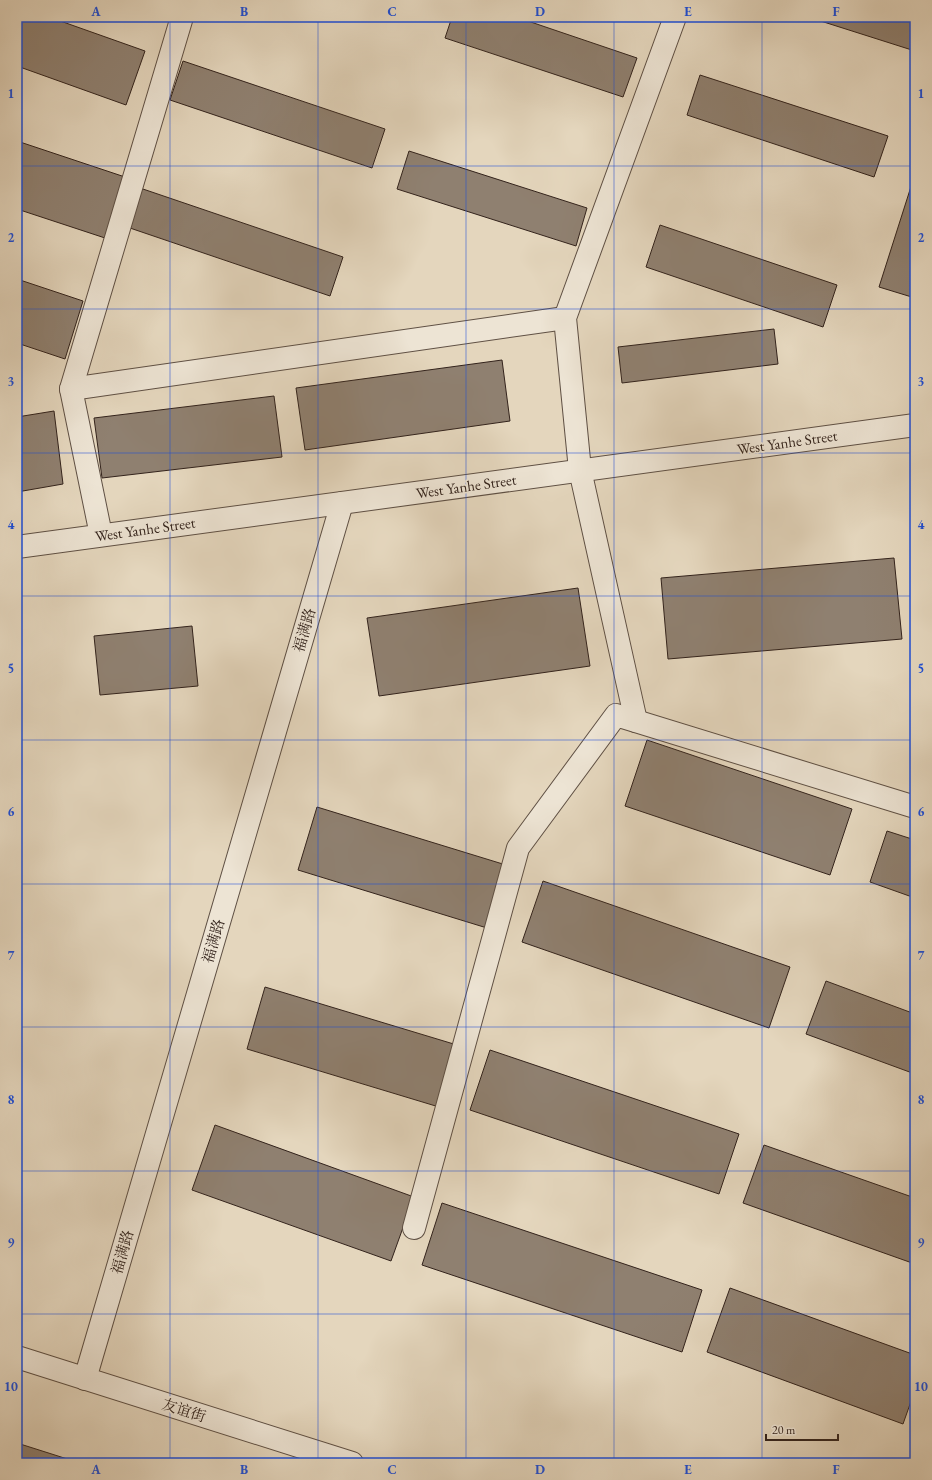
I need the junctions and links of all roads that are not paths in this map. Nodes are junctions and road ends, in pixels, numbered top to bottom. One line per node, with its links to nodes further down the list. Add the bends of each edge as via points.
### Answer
1 (182, 17): 4 (street)
2 (675, 17): 3 (street)
3 (566, 318): 4 (street); 6 (street)
4 (71, 390): 8 (street)
5 (915, 425): 6 (street, West Yanhe Street)
6 (580, 470): 7 (street, West Yanhe Street); 10 (street)
7 (342, 503): 8 (street, West Yanhe Street); 14 (street, 福满路)
8 (101, 536): 9 (street, West Yanhe Street)
9 (17, 547)
10 (636, 721): 11 (street); 12 (street, via 616,716 518,848)
11 (915, 807)
12 (414, 1228)
13 (17, 1357): 14 (street, 友谊街)
14 (85, 1379): 15 (street, 友谊街)
15 (352, 1463)

